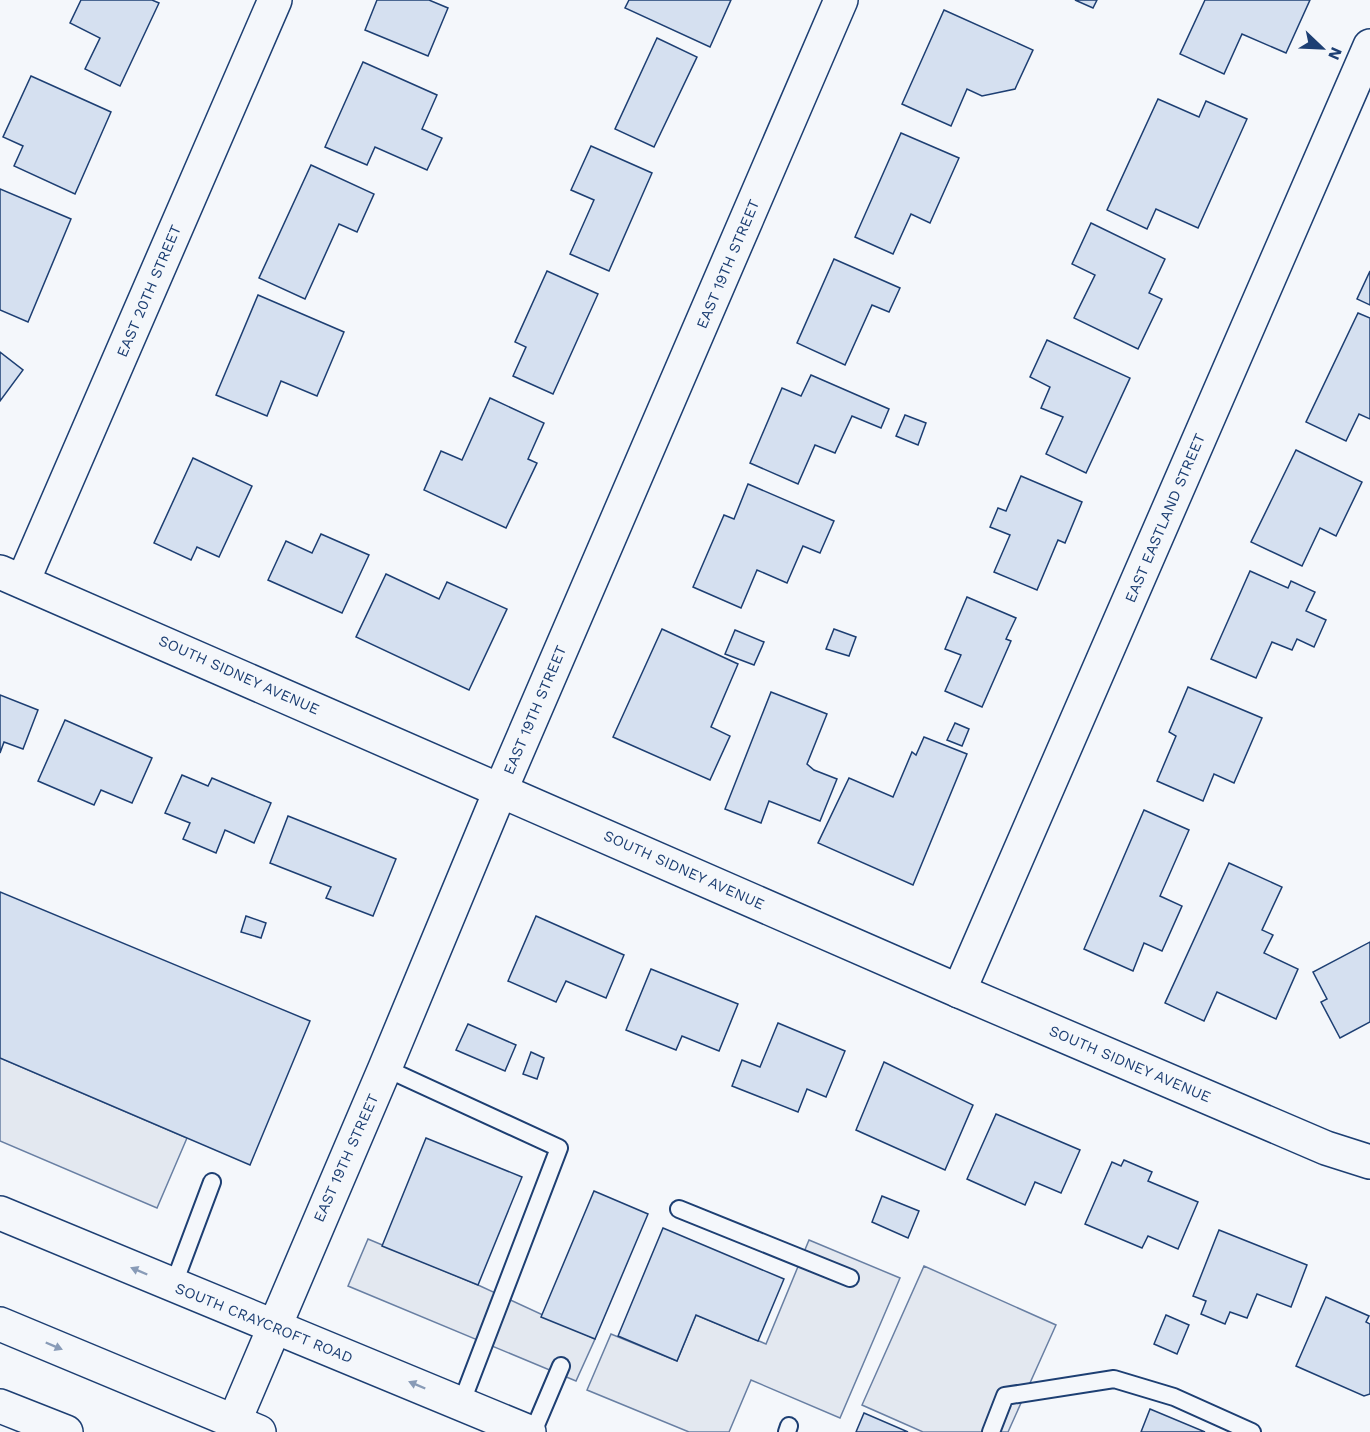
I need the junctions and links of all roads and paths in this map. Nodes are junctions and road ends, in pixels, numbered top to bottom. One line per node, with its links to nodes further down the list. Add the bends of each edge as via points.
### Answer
1 (275, 0): 4 (street, EAST 20TH STREET)
2 (841, 0): 5 (street, EAST 19TH STREET)
3 (1370, 46): 6 (street, EAST EASTLAND STREET)
4 (12, 576): 5 (street, SOUTH SIDNEY AVENUE)
5 (501, 789): 6 (street, SOUTH SIDNEY AVENUE); 7 (street, EAST 19TH STREET)
6 (959, 991): 8 (street, SOUTH SIDNEY AVENUE, via 1326,1148)
7 (385, 1068): 15 (street, EAST 19TH STREET); 17 (lane, via 559,1148)
8 (1370, 1162)
9 (212, 1182): 13 (lane)
10 (679, 1209): 12 (lane)
11 (0, 1213): 13 (street, SOUTH CRAYCROFT ROAD, one-way to 11)
12 (850, 1278)
13 (173, 1286): 15 (street, SOUTH CRAYCROFT ROAD)
14 (0, 1324): 19 (street, one-way to 19)
15 (275, 1326): 17 (street, SOUTH CRAYCROFT ROAD, one-way to 15); 19 (street, EAST 19TH STREET)
16 (561, 1366): 22 (lane)
17 (461, 1404): 21 (street, SOUTH CRAYCROFT ROAD)
18 (0, 1406): 20 (street)
19 (246, 1427)
20 (60, 1431)
21 (529, 1432)
22 (534, 1432)
23 (991, 1432): 24 (lane, via 1005,1396 1114,1379 1174,1397)
24 (1252, 1432)

